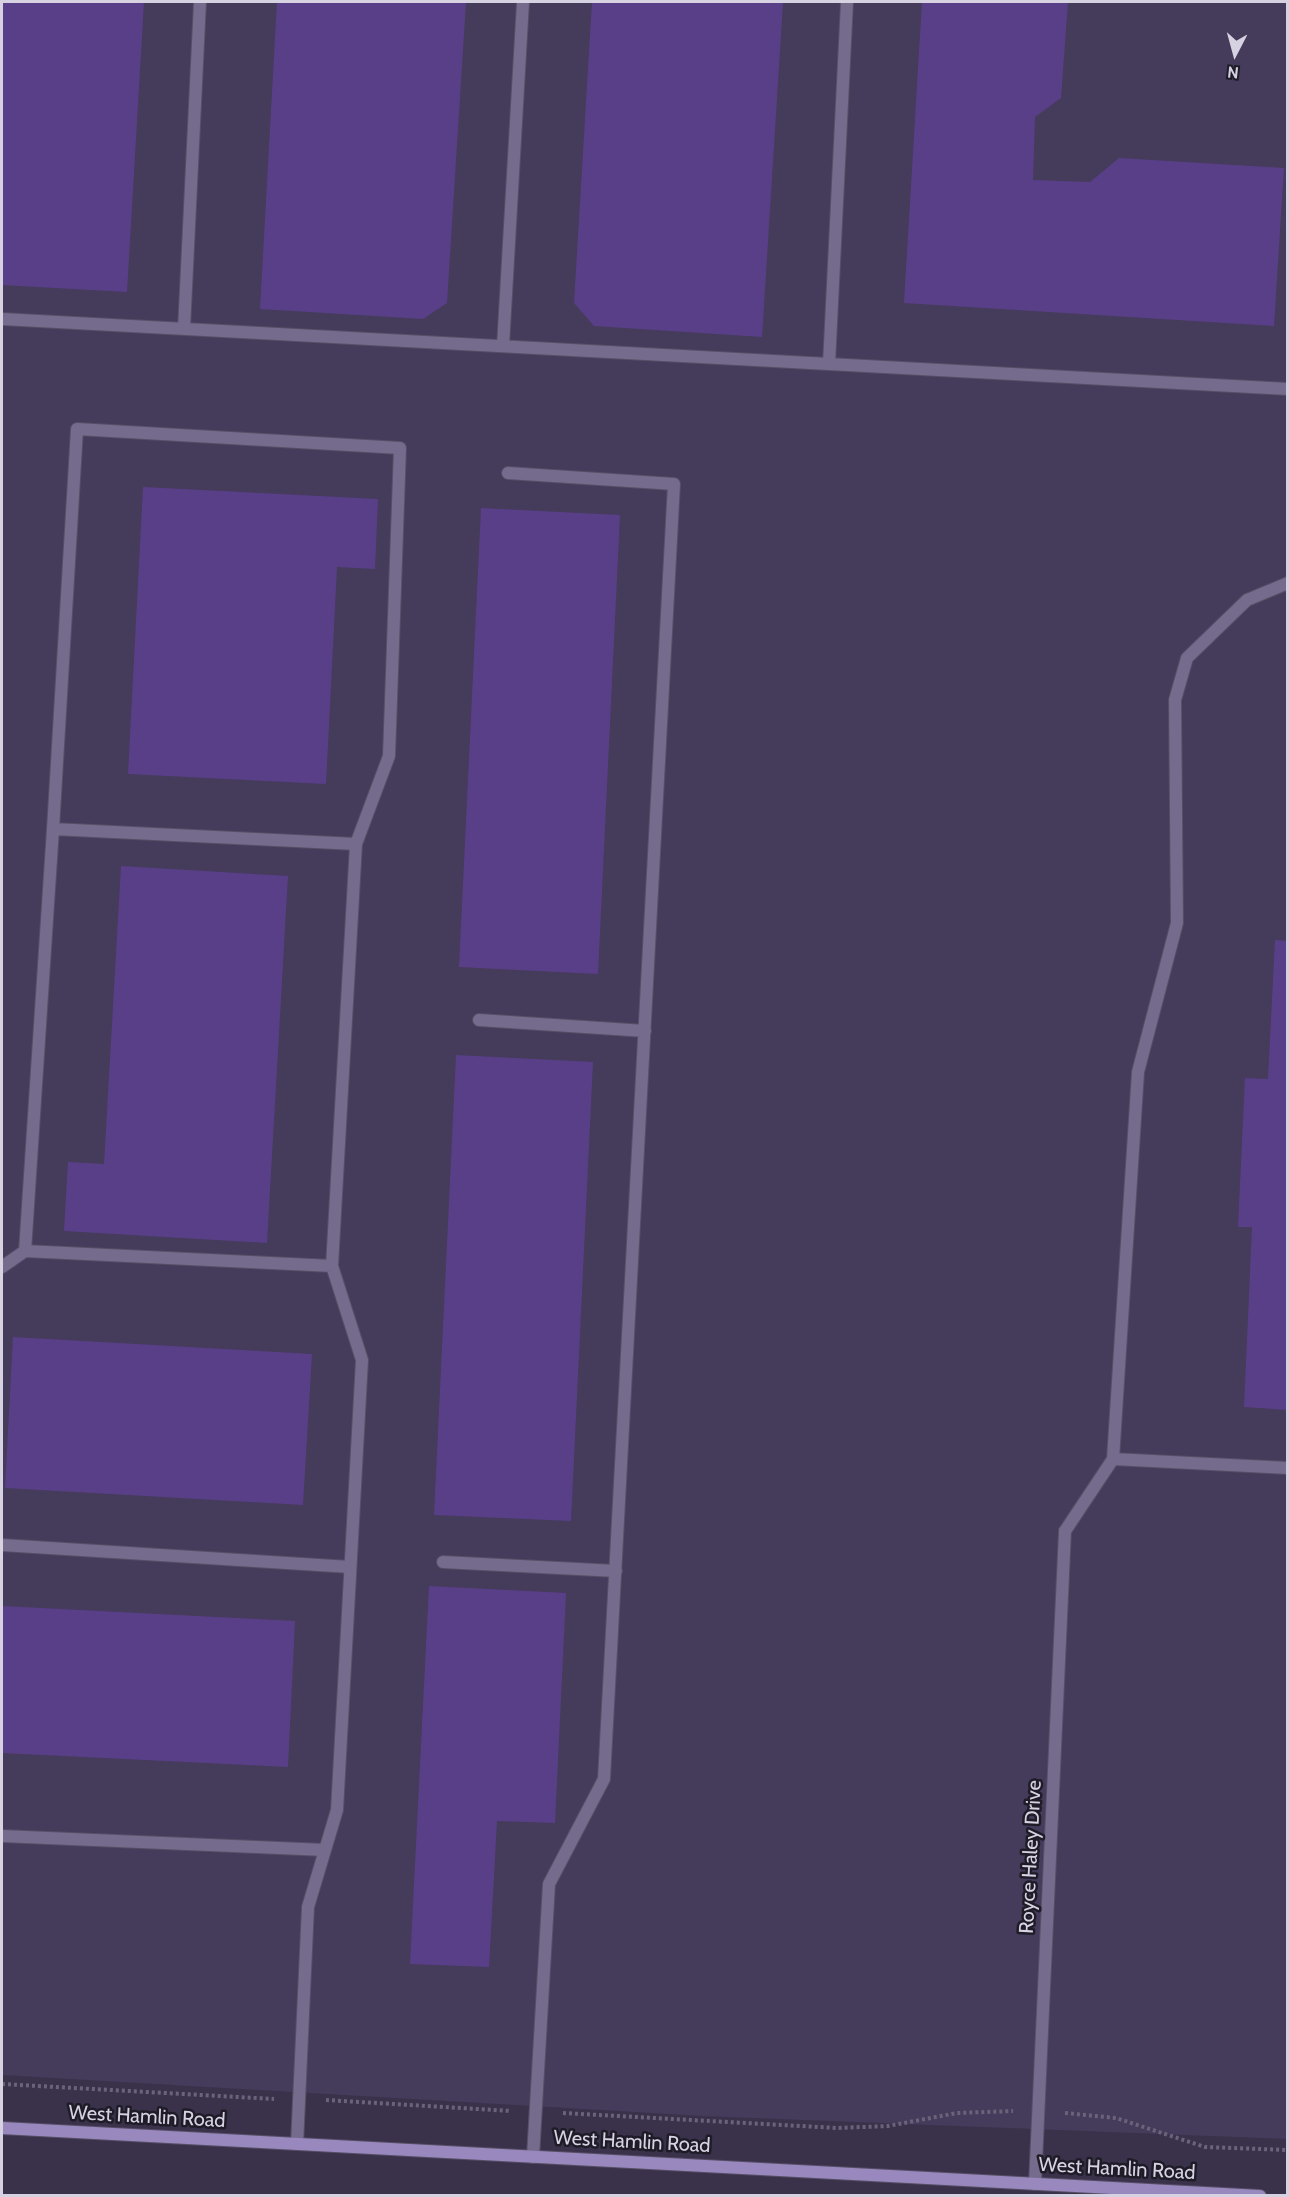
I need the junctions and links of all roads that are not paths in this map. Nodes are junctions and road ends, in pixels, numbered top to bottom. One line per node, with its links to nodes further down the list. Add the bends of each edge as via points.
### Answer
1 (200, 2): 5 (street)
2 (523, 2): 6 (street)
3 (847, 2): 7 (street)
4 (2, 319): 5 (street)
5 (184, 329): 6 (street)
6 (503, 346): 7 (street)
7 (829, 364): 8 (street)
8 (1287, 389)
9 (508, 473): 14 (street, via 674,484)
10 (1287, 583): 18 (street, via 1246,600 1187,658 1175,700 1177,923 1138,1072)
11 (53, 829): 12 (street); 12 (street, via 77,429 400,448 389,756); 15 (street)
12 (356, 844): 16 (street)
13 (479, 1020): 14 (street)
14 (645, 1030): 23 (street)
15 (25, 1251): 16 (street); 17 (street)
16 (332, 1266): 22 (street, via 362,1360)
17 (2, 1267)
18 (1113, 1459): 19 (street); 29 (street, Royce Haley Drive, via 1065,1531)
19 (1287, 1468)
20 (2, 1545): 22 (street)
21 (443, 1562): 23 (street)
22 (350, 1567): 25 (street, via 337,1810)
23 (616, 1571): 28 (street, via 604,1779 549,1884)
24 (2, 1836): 25 (street)
25 (325, 1850): 27 (street, via 308,1907)
26 (2, 2128): 27 (main road, West Hamlin Road)
27 (297, 2144): 28 (main road, West Hamlin Road)
28 (533, 2157): 29 (main road, West Hamlin Road)
29 (1035, 2184): 30 (main road, West Hamlin Road)
30 (1074, 2191): 31 (main road, West Hamlin Road)
31 (1260, 2196)

